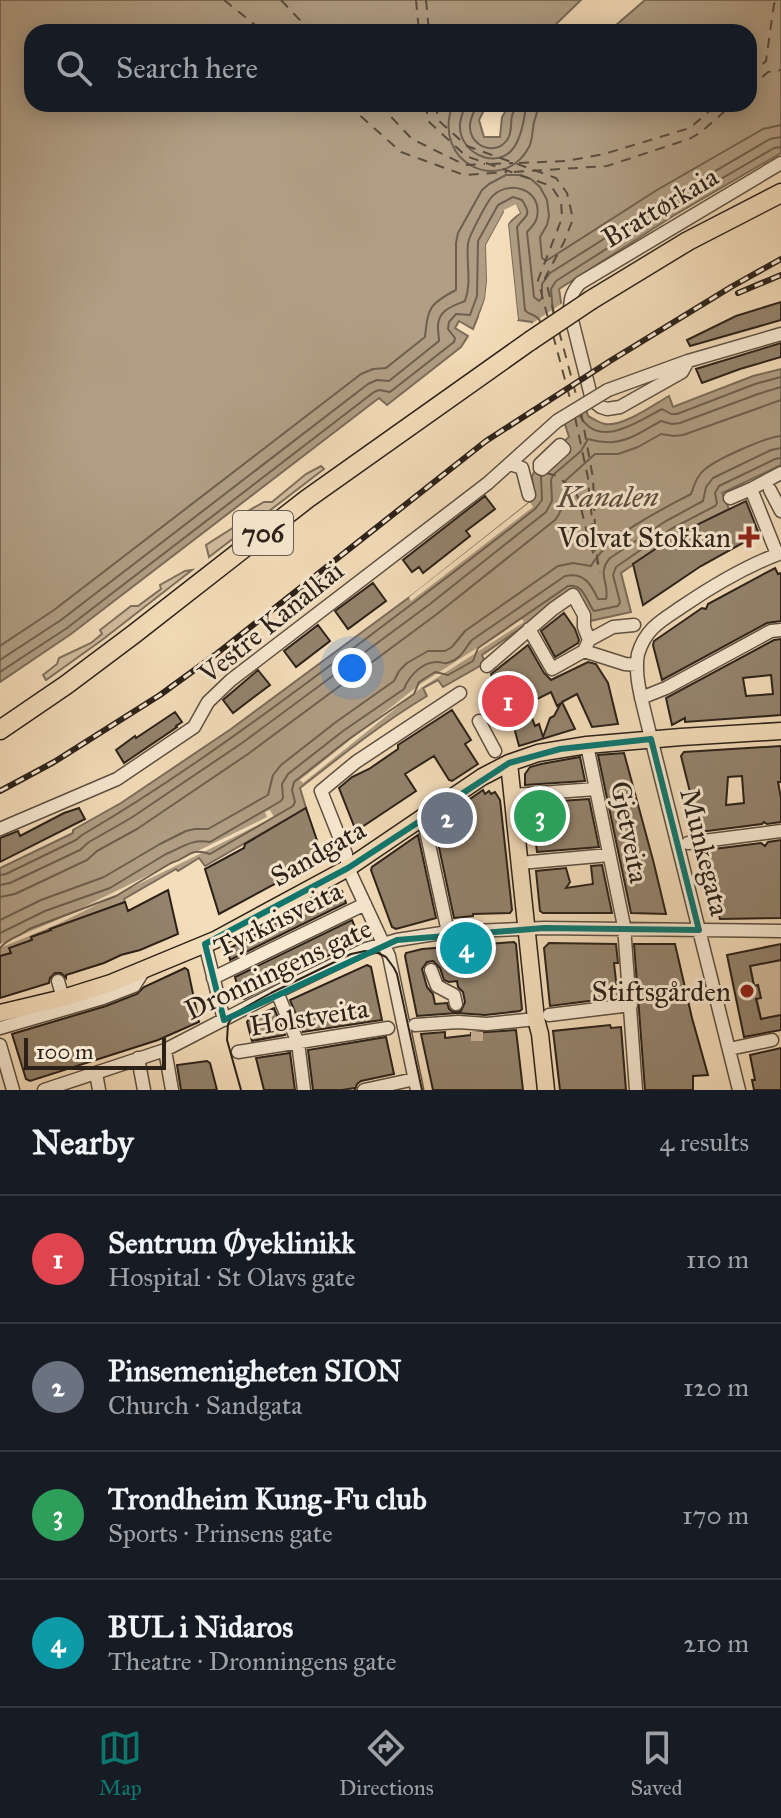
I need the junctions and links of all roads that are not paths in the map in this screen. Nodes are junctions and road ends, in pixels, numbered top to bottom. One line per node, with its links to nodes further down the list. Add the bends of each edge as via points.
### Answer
1 (781, 163): 4 (street, Brattørkaia, via 580,283 570,298 597,404 620,407 682,372)
2 (781, 193): 24 (highway, 706, bridge, via 688,241 530,341 307,499)
3 (781, 334): 4 (street)
4 (688, 361): 6 (street, Vestre Kanalkai, bridge, via 608,390 557,421)
5 (566, 438): 7 (street)
6 (510, 464): 11 (street, via 522,468); 33 (street, Vestre Kanalkai, via 231,680 208,702 194,727 117,779)
7 (540, 465)
8 (781, 473): 9 (street)
9 (768, 486): 10 (street); 13 (street)
10 (751, 489): 12 (street); 14 (street)
11 (529, 495)
12 (730, 498)
13 (781, 511)
14 (779, 554): 19 (street, Munkegata, via 710,588 660,621 642,643)
15 (634, 625): 18 (street, via 612,621)
16 (529, 629): 18 (street, via 552,669); 18 (street, via 573,595 584,615); 20 (street)
17 (781, 630): 22 (street)
18 (587, 646): 19 (street)
19 (637, 665): 22 (street, Munkegata)
20 (487, 666)
21 (460, 693): 39 (street, via 321,791)
22 (641, 698): 26 (street, Munkegata)
23 (479, 721): 28 (street)
24 (0, 730)
25 (781, 731): 26 (main road, Sandgata)
26 (651, 739): 27 (main road, Sandgata); 43 (street, Munkegata)
27 (587, 745): 29 (main road, Sandgata); 30 (street, Gjetveita)
28 (495, 751)
29 (509, 763): 31 (main road); 32 (main road, Sandgata)
30 (596, 789): 31 (street); 37 (street, Gjetveita)
31 (513, 795): 38 (main road)
32 (423, 817): 39 (main road, Sandgata); 45 (street)
33 (0, 829)
34 (781, 831): 35 (street)
35 (688, 843)
36 (559, 851): 38 (street)
37 (609, 855): 38 (street); 42 (street, Gjetveita)
38 (520, 859): 41 (main road)
39 (348, 868): 40 (street); 46 (main road, Sandgata)
40 (365, 904): 47 (street); 50 (street, Tyrkrisveita)
41 (528, 929): 42 (street, Dronningens gate); 45 (street, Dronningens gate); 57 (main road)
42 (624, 929): 43 (street, Dronningens gate); 54 (street, Gjetveita)
43 (699, 930): 44 (street, Dronningens gate); 65 (street, Munkegata)
44 (781, 931)
45 (448, 932): 47 (street, Dronningens gate)
46 (205, 944): 48 (main road, Sandgata); 50 (street)
47 (384, 944): 52 (street, Dronningens gate); 70 (street)
48 (144, 970): 53 (main road, Sandgata); 60 (street, Sandgata, via 134,986)
49 (431, 970): 56 (street, via 437,986 454,995)
50 (213, 978): 58 (street)
51 (58, 981): 53 (street)
52 (277, 992): 58 (street, Dronningens gate); 63 (street)
53 (63, 998): 55 (main road, Sandgata)
54 (631, 1005): 57 (street); 80 (street, Gjetveita)
55 (0, 1013)
56 (457, 1014): 57 (street, via 476,1027); 59 (street)
57 (542, 1017): 78 (main road, via 530,1035); 79 (main road)
58 (224, 1020): 66 (street, Dronningens gate)
59 (415, 1025)
60 (0, 1028)
61 (388, 1028): 63 (street, Holstveita)
62 (772, 1040): 65 (street)
63 (298, 1043): 67 (street, Holstveita); 76 (street)
64 (0, 1045): 71 (street)
65 (729, 1049): 81 (street, Munkegata)
66 (165, 1050): 68 (street, Dronningens gate); 75 (street)
67 (238, 1052)
68 (138, 1058): 69 (street, Dronningens gate); 74 (street)
69 (96, 1073): 72 (street, Dronningens gate); 73 (street)
70 (416, 1085): 77 (street)
71 (13, 1090)
72 (44, 1090)
73 (99, 1090)
74 (144, 1090)
75 (172, 1090)
76 (304, 1090)
77 (364, 1090)
78 (536, 1090)
79 (546, 1090)
80 (636, 1090)
81 (739, 1090)

